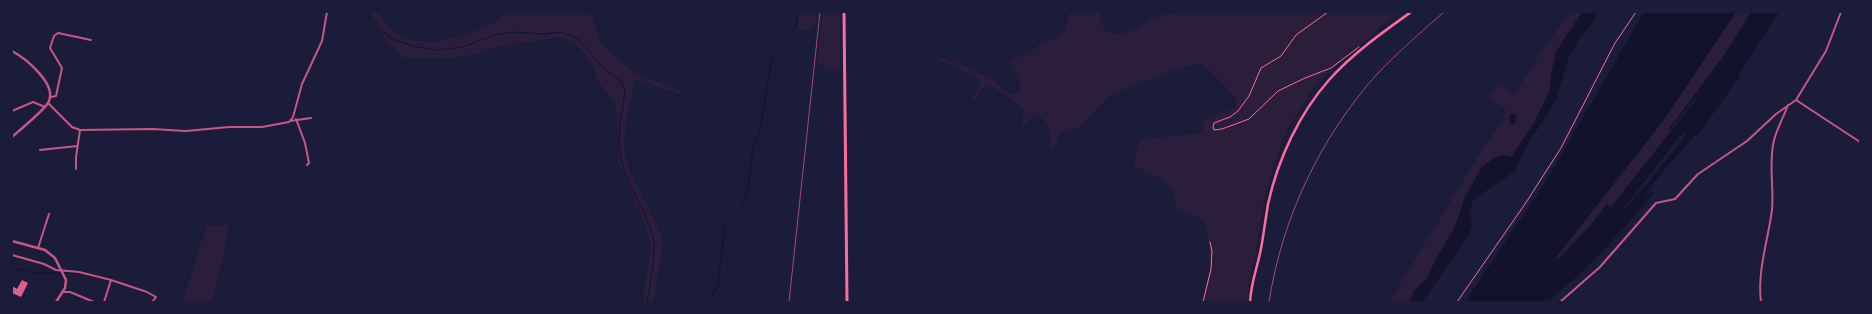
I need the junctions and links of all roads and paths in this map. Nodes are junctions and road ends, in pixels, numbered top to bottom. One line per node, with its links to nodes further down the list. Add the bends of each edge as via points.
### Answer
1 (326, 12): 18 (street, via 322,41 302,84 293,117)
2 (844, 12): 38 (main road)
3 (1328, 12): 8 (path, via 1296,36 1281,56 1261,68 1244,104 1230,117 1214,123 1214,130 1249,118 1278,91 1331,68 1364,44)
4 (1411, 12): 8 (main road)
5 (1636, 12): 41 (path, via 1615,43 1561,148)
6 (1841, 12): 11 (street, via 1826,51)
7 (91, 40): 10 (street, via 58,33 54,36 50,48 62,68 56,96)
8 (1366, 46): 40 (main road, via 1323,87 1288,143 1268,204 1262,245 1251,285)
9 (12, 51): 10 (street, via 21,56 48,84)
10 (50, 97): 12 (street)
11 (1796, 100): 13 (street); 21 (street)
12 (48, 103): 14 (street); 19 (street, via 72,127)
13 (1788, 104): 42 (street, via 1748,141 1698,174 1675,200 1656,203 1607,259); 43 (street, via 1772,146 1772,209 1762,269)
14 (45, 107): 15 (street, via 33,102); 20 (street)
15 (12, 111)
16 (311, 118): 17 (street)
17 (296, 119): 18 (street); 24 (street, via 305,143)
18 (289, 122): 19 (street, via 262,127 186,131)
19 (80, 130): 22 (street)
20 (12, 137)
21 (1860, 142)
22 (77, 146): 23 (street); 25 (street)
23 (40, 150)
24 (308, 165)
25 (76, 169)
26 (49, 214): 29 (street)
27 (12, 241): 29 (street)
28 (1210, 242): 39 (path, via 1211,269)
29 (38, 248): 31 (street, via 54,255)
30 (12, 255): 31 (street)
31 (61, 270): 32 (street); 33 (street, via 66,284)
32 (111, 280): 36 (street); 37 (street, via 147,292 156,297)
33 (63, 292): 34 (street); 35 (street, via 70,292)
34 (56, 302)
35 (94, 302)
36 (104, 302)
37 (152, 302)
38 (847, 302)
39 (1203, 302)
40 (1250, 302)
41 (1457, 302)
42 (1560, 302)
43 (1761, 302)

